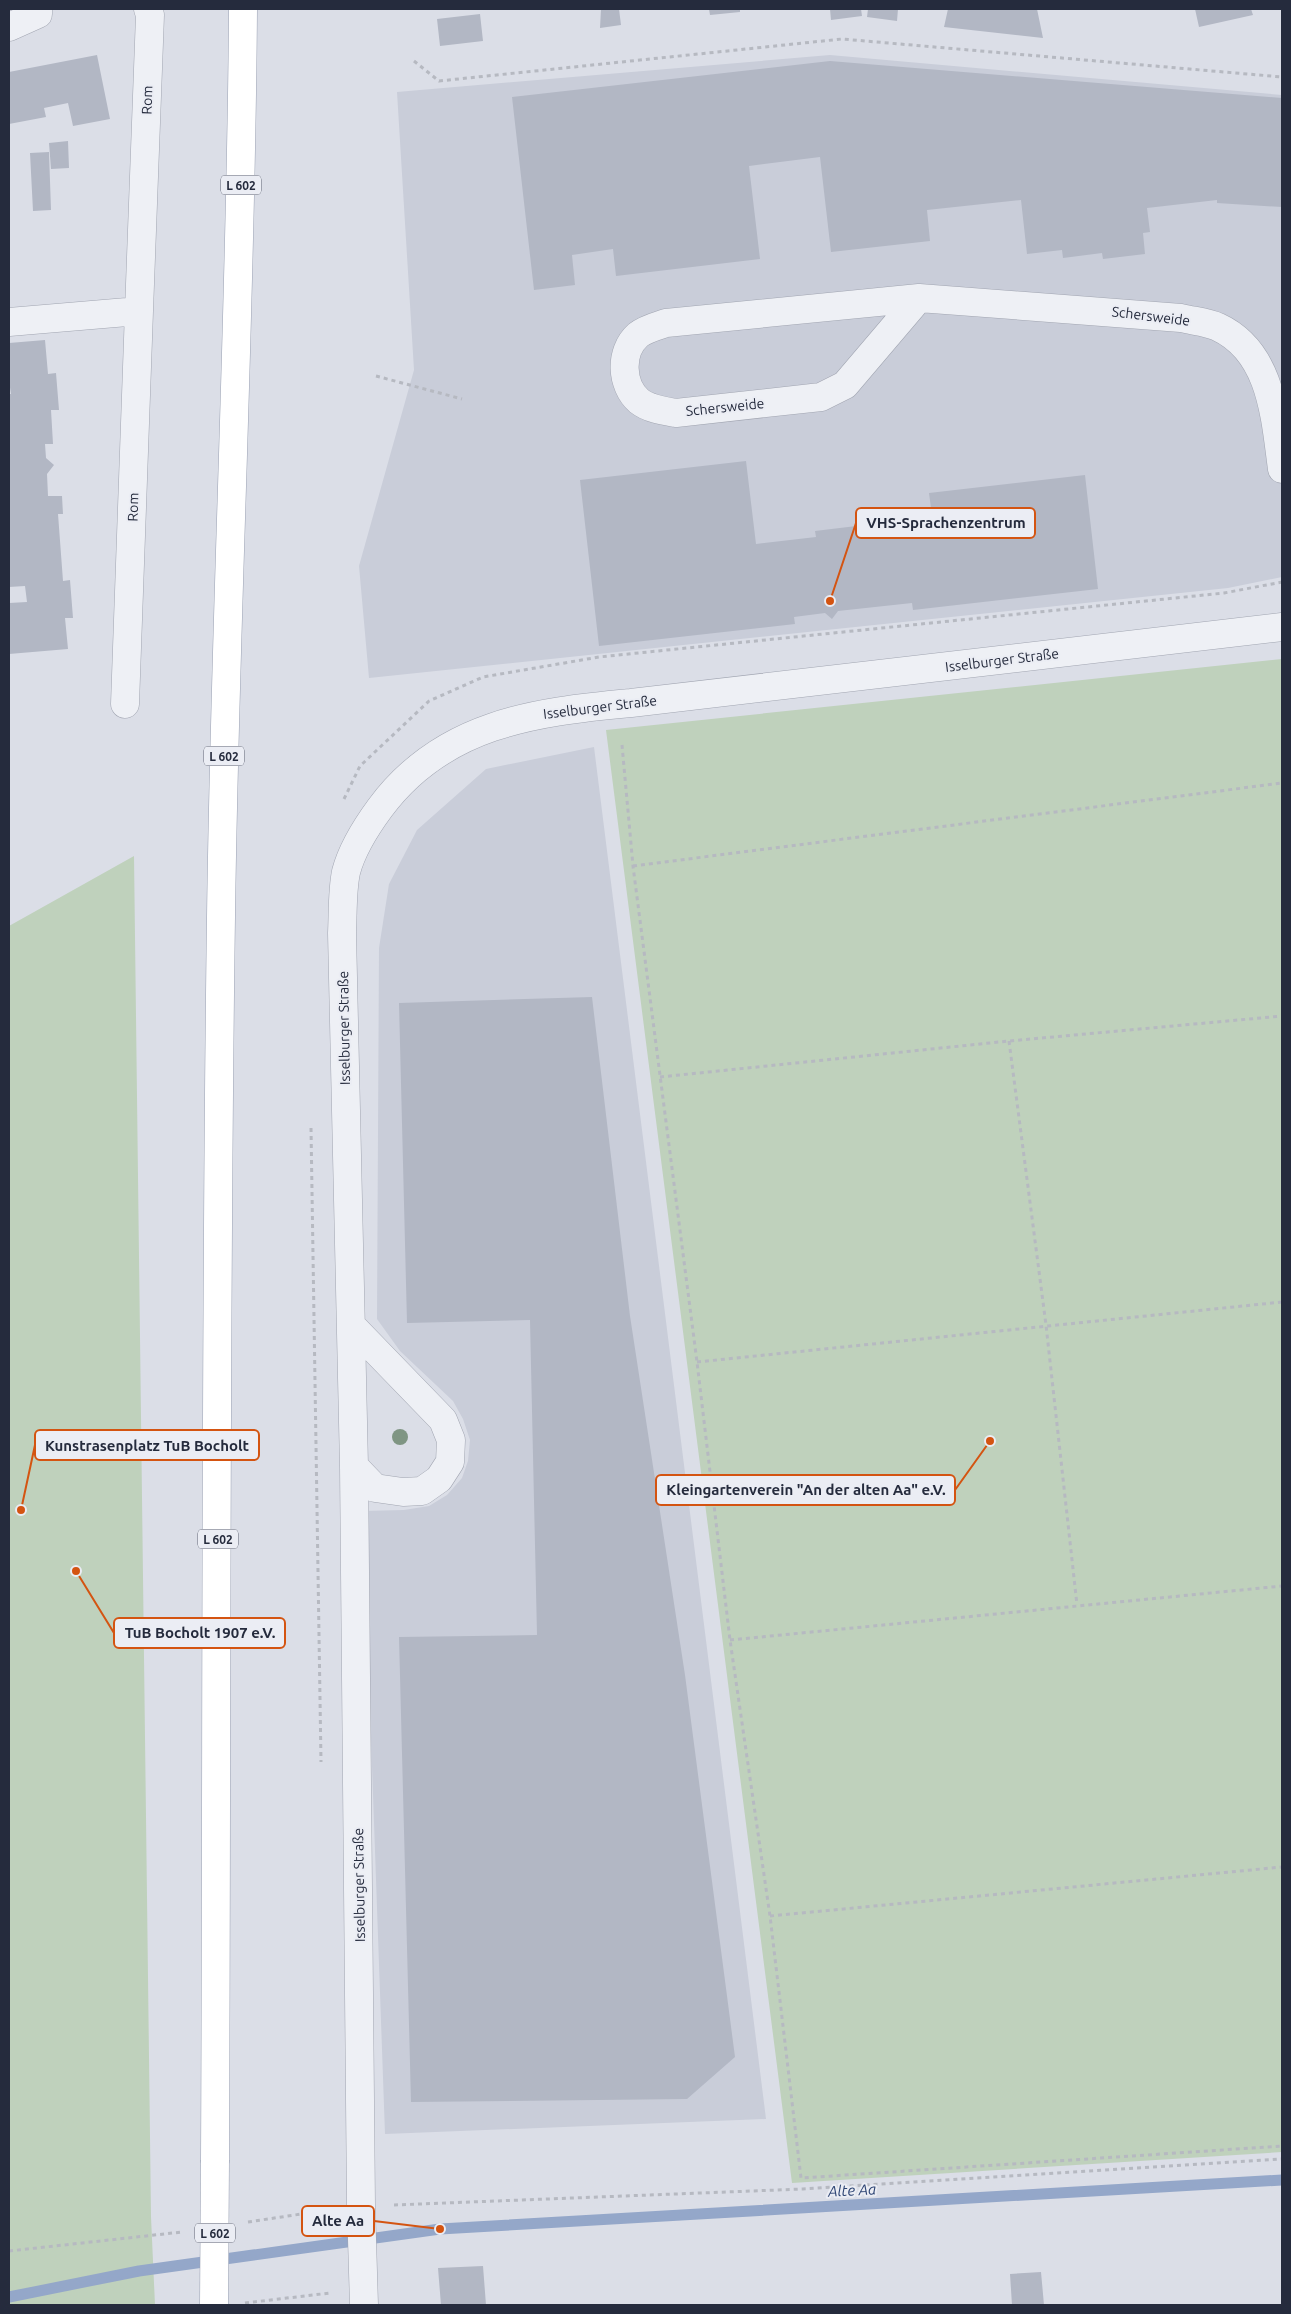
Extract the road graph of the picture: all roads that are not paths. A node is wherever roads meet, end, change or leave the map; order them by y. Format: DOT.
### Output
graph roads {
  1 [pos="38,9"];
  2 [pos="148,9"];
  3 [pos="243,9"];
  4 [pos="9,27"];
  5 [pos="920,298"];
  6 [pos="139,311"];
  7 [pos="9,322"];
  8 [pos="1282,469"];
  9 [pos="1282,627"];
  10 [pos="125,704"];
  11 [pos="350,1325"];
  12 [pos="354,1466"];
  13 [pos="364,2301"];
  14 [pos="214,2305"];
  1 -- 4 [label="street"];
  2 -- 6 [label="street, Rom"];
  3 -- 14 [label="main road, L 602, bridge"];
  5 -- 5 [label="street, Schersweide"];
  5 -- 8 [label="street, Schersweide"];
  6 -- 7 [label="street"];
  6 -- 10 [label="street, Rom"];
  9 -- 11 [label="street, Isselburger Straße"];
  11 -- 12 [label="street, Isselburger Straße"];
  11 -- 12 [label="street"];
  12 -- 13 [label="street, Isselburger Straße"];
}
